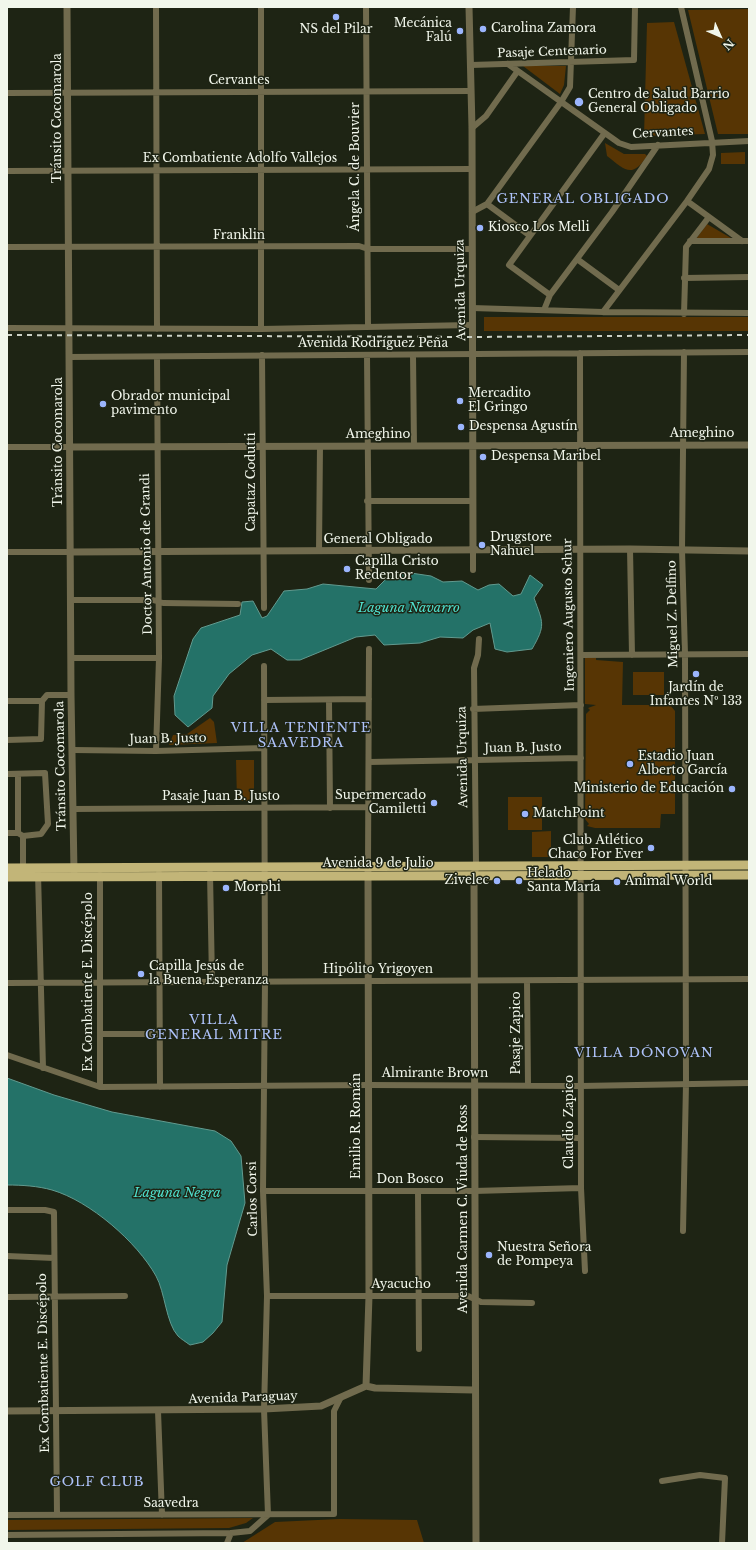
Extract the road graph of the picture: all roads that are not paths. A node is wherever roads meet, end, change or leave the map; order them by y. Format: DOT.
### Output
graph roads {
  1 [pos="67,7"];
  2 [pos="156,7"];
  3 [pos="261,7"];
  4 [pos="366,7"];
  5 [pos="573,7"];
  6 [pos="635,7"];
  7 [pos="681,7"];
  8 [pos="471,8"];
  9 [pos="572,62"];
  10 [pos="471,64"];
  11 [pos="508,64"];
  12 [pos="517,72"];
  13 [pos="367,91"];
  14 [pos="471,91"];
  15 [pos="157,92"];
  16 [pos="261,92"];
  17 [pos="7,93"];
  18 [pos="69,93"];
  19 [pos="561,102"];
  20 [pos="472,128"];
  21 [pos="604,134"];
  22 [pos="712,141"];
  23 [pos="749,141"];
  24 [pos="658,145"];
  25 [pos="472,169"];
  26 [pos="157,170"];
  27 [pos="367,170"];
  28 [pos="7,171"];
  29 [pos="69,171"];
  30 [pos="261,171"];
  31 [pos="687,201"];
  32 [pos="486,204"];
  33 [pos="472,212"];
  34 [pos="708,217"];
  35 [pos="529,235"];
  36 [pos="690,241"];
  37 [pos="742,241"];
  38 [pos="749,241"];
  39 [pos="7,247"];
  40 [pos="156,247"];
  41 [pos="261,247"];
  42 [pos="69,248"];
  43 [pos="368,249"];
  44 [pos="471,249"];
  45 [pos="577,260"];
  46 [pos="749,277"];
  47 [pos="684,278"];
  48 [pos="619,290"];
  49 [pos="550,295"];
  50 [pos="472,308"];
  51 [pos="544,310"];
  52 [pos="603,312"];
  53 [pos="749,313"];
  54 [pos="684,314"];
  55 [pos="472,325"];
  56 [pos="368,326"];
  57 [pos="7,328"];
  58 [pos="69,329"];
  59 [pos="157,329"];
  60 [pos="261,329"];
  61 [pos="684,352"];
  62 [pos="749,352"];
  63 [pos="580,353"];
  64 [pos="413,354"];
  65 [pos="262,355"];
  66 [pos="367,355"];
  67 [pos="472,355"];
  68 [pos="69,357"];
  69 [pos="157,357"];
  70 [pos="472,445"];
  71 [pos="684,445"];
  72 [pos="749,445"];
  73 [pos="320,446"];
  74 [pos="367,446"];
  75 [pos="414,446"];
  76 [pos="580,446"];
  77 [pos="7,447"];
  78 [pos="157,447"];
  79 [pos="263,447"];
  80 [pos="70,448"];
  81 [pos="473,501"];
  82 [pos="367,502"];
  83 [pos="630,549"];
  84 [pos="319,550"];
  85 [pos="682,550"];
  86 [pos="473,551"];
  87 [pos="579,551"];
  88 [pos="749,551"];
  89 [pos="7,552"];
  90 [pos="70,552"];
  91 [pos="157,552"];
  92 [pos="263,552"];
  93 [pos="368,552"];
  94 [pos="473,570"];
  95 [pos="369,580"];
  96 [pos="72,600"];
  97 [pos="158,602"];
  98 [pos="238,604"];
  99 [pos="264,608"];
  100 [pos="479,638"];
  101 [pos="369,649"];
  102 [pos="685,654"];
  103 [pos="749,654"];
  104 [pos="581,655"];
  105 [pos="632,655"];
  106 [pos="72,658"];
  107 [pos="159,658"];
  108 [pos="264,666"];
  109 [pos="71,695"];
  110 [pos="369,699"];
  111 [pos="264,700"];
  112 [pos="329,700"];
  113 [pos="7,701"];
  114 [pos="42,701"];
  115 [pos="581,705"];
  116 [pos="473,709"];
  117 [pos="7,740"];
  118 [pos="264,748"];
  119 [pos="73,750"];
  120 [pos="156,751"];
  121 [pos="581,758"];
  122 [pos="474,760"];
  123 [pos="369,762"];
  124 [pos="7,774"];
  125 [pos="18,774"];
  126 [pos="369,807"];
  127 [pos="264,808"];
  128 [pos="330,808"];
  129 [pos="73,809"];
  130 [pos="7,833"];
  131 [pos="20,834"];
  132 [pos="580,865"];
  133 [pos="685,865"];
  134 [pos="749,865"];
  135 [pos="476,866"];
  136 [pos="264,867"];
  137 [pos="7,868"];
  138 [pos="74,871"];
  139 [pos="99,871"];
  140 [pos="368,871"];
  141 [pos="23,872"];
  142 [pos="38,872"];
  143 [pos="159,872"];
  144 [pos="210,872"];
  145 [pos="474,875"];
  146 [pos="685,875"];
  147 [pos="749,875"];
  148 [pos="7,877"];
  149 [pos="264,877"];
  150 [pos="580,877"];
  151 [pos="685,979"];
  152 [pos="749,979"];
  153 [pos="475,980"];
  154 [pos="580,980"];
  155 [pos="212,981"];
  156 [pos="265,981"];
  157 [pos="368,981"];
  158 [pos="527,981"];
  159 [pos="41,982"];
  160 [pos="100,982"];
  161 [pos="159,982"];
  162 [pos="7,983"];
  163 [pos="101,1034"];
  164 [pos="160,1034"];
  165 [pos="7,1055"];
  166 [pos="43,1068"];
  167 [pos="749,1083"];
  168 [pos="686,1084"];
  169 [pos="369,1085"];
  170 [pos="528,1085"];
  171 [pos="475,1086"];
  172 [pos="582,1086"];
  173 [pos="100,1087"];
  174 [pos="160,1087"];
  175 [pos="264,1087"];
  176 [pos="474,1137"];
  177 [pos="581,1138"];
  178 [pos="581,1188"];
  179 [pos="418,1190"];
  180 [pos="263,1191"];
  181 [pos="368,1191"];
  182 [pos="474,1191"];
  183 [pos="7,1210"];
  184 [pos="683,1231"];
  185 [pos="7,1256"];
  186 [pos="54,1258"];
  187 [pos="585,1271"];
  188 [pos="55,1296"];
  189 [pos="124,1296"];
  190 [pos="267,1296"];
  191 [pos="369,1296"];
  192 [pos="418,1296"];
  193 [pos="7,1297"];
  194 [pos="475,1300"];
  195 [pos="532,1303"];
  196 [pos="419,1350"];
  197 [pos="366,1386"];
  198 [pos="474,1390"];
  199 [pos="340,1399"];
  200 [pos="264,1409"];
  201 [pos="7,1411"];
  202 [pos="56,1411"];
  203 [pos="158,1411"];
  204 [pos="662,1481"];
  205 [pos="57,1514"];
  206 [pos="7,1515"];
  207 [pos="162,1515"];
  208 [pos="268,1515"];
  209 [pos="231,1533"];
  210 [pos="7,1535"];
  211 [pos="38,1535"];
  212 [pos="38,1543"];
  213 [pos="228,1543"];
  214 [pos="476,1543"];
  215 [pos="722,1543"];
  1 -- 18 [label="street, Tránsito Cocomarola"];
  2 -- 15 [label="street"];
  3 -- 16 [label="street"];
  4 -- 13 [label="street, Ángela C. de Bouvier"];
  5 -- 9 [label="street"];
  6 -- 9 [label="street, Pasaje Centenario"];
  7 -- 22 [label="street"];
  8 -- 10 [label="street, Avenida Urquiza"];
  9 -- 11 [label="street, Pasaje Centenario"];
  9 -- 19 [label="street"];
  10 -- 11 [label="street, Pasaje Centenario"];
  10 -- 14 [label="street, Avenida Urquiza"];
  11 -- 12 [label="street, Cervantes"];
  12 -- 19 [label="street, Cervantes"];
  12 -- 20 [label="street"];
  13 -- 14 [label="street, Cervantes"];
  13 -- 16 [label="street, Cervantes"];
  13 -- 27 [label="street, Ángela C. de Bouvier"];
  14 -- 20 [label="street, Avenida Urquiza"];
  15 -- 16 [label="street, Cervantes"];
  15 -- 18 [label="street, Cervantes"];
  15 -- 26 [label="street"];
  16 -- 30 [label="street"];
  17 -- 18 [label="street, Cervantes"];
  18 -- 29 [label="street, Tránsito Cocomarola"];
  19 -- 21 [label="street, Cervantes"];
  19 -- 32 [label="street"];
  20 -- 25 [label="street, Avenida Urquiza"];
  21 -- 24 [label="street, Cervantes"];
  21 -- 35 [label="street"];
  22 -- 23 [label="street, Cervantes"];
  22 -- 24 [label="street, Cervantes"];
  22 -- 31 [label="street"];
  24 -- 45 [label="street"];
  25 -- 27 [label="street, Ex Combatiente Adolfo Vallejos"];
  25 -- 33 [label="street, Avenida Urquiza"];
  26 -- 29 [label="street, Ex Combatiente Adolfo Vallejos"];
  26 -- 30 [label="street, Ex Combatiente Adolfo Vallejos"];
  26 -- 40 [label="street"];
  27 -- 30 [label="street, Ex Combatiente Adolfo Vallejos"];
  27 -- 43 [label="street, Ángela C. de Bouvier"];
  28 -- 29 [label="street, Ex Combatiente Adolfo Vallejos"];
  29 -- 42 [label="street, Tránsito Cocomarola"];
  30 -- 41 [label="street"];
  31 -- 34 [label="street"];
  31 -- 48 [label="street"];
  32 -- 33 [label="street"];
  32 -- 35 [label="street"];
  33 -- 44 [label="street, Avenida Urquiza"];
  34 -- 36 [label="street"];
  34 -- 37 [label="street"];
  35 -- 49 [label="street"];
  36 -- 37 [label="street"];
  36 -- 47 [label="street"];
  37 -- 38 [label="street"];
  39 -- 42 [label="street, Franklin"];
  40 -- 41 [label="street, Franklin"];
  40 -- 42 [label="street, Franklin"];
  40 -- 59 [label="street"];
  41 -- 43 [label="street, Franklin"];
  41 -- 60 [label="street"];
  42 -- 58 [label="street, Tránsito Cocomarola"];
  43 -- 44 [label="street, Franklin"];
  43 -- 56 [label="street, Ángela C. de Bouvier"];
  44 -- 50 [label="street, Avenida Urquiza"];
  45 -- 48 [label="street"];
  45 -- 49 [label="street"];
  46 -- 47 [label="street"];
  47 -- 54 [label="street"];
  48 -- 52 [label="street"];
  49 -- 51 [label="street"];
  50 -- 51 [label="street"];
  50 -- 55 [label="street, Avenida Urquiza"];
  51 -- 52 [label="street"];
  52 -- 54 [label="street"];
  53 -- 54 [label="street"];
  55 -- 56 [label="street, Avenida Rodríguez Peña"];
  55 -- 67 [label="street, Avenida Urquiza"];
  56 -- 60 [label="street, Avenida Rodríguez Peña"];
  57 -- 58 [label="street, Avenida Rodríguez Peña"];
  58 -- 59 [label="street, Avenida Rodríguez Peña"];
  58 -- 68 [label="street, Tránsito Cocomarola"];
  59 -- 60 [label="street, Avenida Rodríguez Peña"];
  61 -- 62 [label="street, Avenida Rodríguez Peña"];
  61 -- 63 [label="street, Avenida Rodríguez Peña"];
  61 -- 71 [label="street, Miguel Z. Delfino"];
  63 -- 67 [label="street, Avenida Rodríguez Peña"];
  63 -- 76 [label="street, Ingeniero Augusto Schur"];
  64 -- 66 [label="street, Avenida Rodríguez Peña"];
  64 -- 67 [label="street, Avenida Rodríguez Peña"];
  64 -- 75 [label="street"];
  65 -- 66 [label="street, Avenida Rodríguez Peña"];
  65 -- 69 [label="street, Avenida Rodríguez Peña"];
  65 -- 79 [label="street, Capataz Codutti"];
  66 -- 74 [label="street"];
  67 -- 70 [label="street, Avenida Urquiza"];
  68 -- 69 [label="street, Avenida Rodríguez Peña"];
  68 -- 80 [label="street, Tránsito Cocomarola"];
  69 -- 78 [label="street, Doctor Antonio de Grandi"];
  70 -- 75 [label="street, Ameghino"];
  70 -- 76 [label="street, Ameghino"];
  70 -- 81 [label="street, Avenida Urquiza"];
  71 -- 72 [label="street, Ameghino"];
  71 -- 76 [label="street, Ameghino"];
  71 -- 85 [label="street, Miguel Z. Delfino"];
  73 -- 74 [label="street, Ameghino"];
  73 -- 79 [label="street, Ameghino"];
  73 -- 84 [label="street"];
  74 -- 75 [label="street, Ameghino"];
  74 -- 82 [label="street"];
  76 -- 87 [label="street, Ingeniero Augusto Schur"];
  77 -- 80 [label="street, Ameghino"];
  78 -- 79 [label="street, Ameghino"];
  78 -- 80 [label="street, Ameghino"];
  78 -- 91 [label="street, Doctor Antonio de Grandi"];
  79 -- 92 [label="street, Capataz Codutti"];
  80 -- 90 [label="street, Tránsito Cocomarola"];
  81 -- 82 [label="street"];
  81 -- 86 [label="street, Avenida Urquiza"];
  82 -- 93 [label="street"];
  83 -- 85 [label="street, General Obligado"];
  83 -- 87 [label="street, General Obligado"];
  83 -- 105 [label="street"];
  84 -- 92 [label="street, General Obligado"];
  84 -- 93 [label="street, General Obligado"];
  85 -- 88 [label="street, General Obligado"];
  85 -- 102 [label="street, Miguel Z. Delfino"];
  86 -- 87 [label="street, General Obligado"];
  86 -- 93 [label="street, General Obligado"];
  86 -- 94 [label="street, Avenida Urquiza"];
  87 -- 104 [label="street, Ingeniero Augusto Schur"];
  89 -- 90 [label="street, General Obligado"];
  90 -- 91 [label="street, General Obligado"];
  90 -- 96 [label="street, Tránsito Cocomarola"];
  91 -- 92 [label="street, General Obligado"];
  91 -- 97 [label="street, Doctor Antonio de Grandi"];
  92 -- 99 [label="street, Capataz Codutti"];
  93 -- 95 [label="street"];
  96 -- 97 [label="street"];
  96 -- 106 [label="street, Tránsito Cocomarola"];
  97 -- 98 [label="street"];
  97 -- 107 [label="street, Doctor Antonio de Grandi"];
  100 -- 116 [label="street, Avenida Urquiza"];
  101 -- 110 [label="street"];
  102 -- 103 [label="street"];
  102 -- 105 [label="street"];
  102 -- 133 [label="street, Miguel Z. Delfino"];
  104 -- 105 [label="street"];
  104 -- 115 [label="street, Ingeniero Augusto Schur"];
  106 -- 107 [label="street"];
  106 -- 109 [label="street, Tránsito Cocomarola"];
  107 -- 120 [label="street, Doctor Antonio de Grandi"];
  108 -- 111 [label="street"];
  109 -- 114 [label="street"];
  109 -- 119 [label="street, Tránsito Cocomarola"];
  110 -- 112 [label="street"];
  110 -- 123 [label="street"];
  111 -- 112 [label="street"];
  111 -- 118 [label="street"];
  112 -- 128 [label="street"];
  113 -- 114 [label="street"];
  114 -- 117 [label="street"];
  115 -- 116 [label="street"];
  115 -- 121 [label="street, Ingeniero Augusto Schur"];
  116 -- 122 [label="street, Avenida Urquiza"];
  118 -- 120 [label="street, Juan B. Justo"];
  118 -- 127 [label="street"];
  119 -- 120 [label="street, Juan B. Justo"];
  119 -- 129 [label="street, Tránsito Cocomarola"];
  121 -- 122 [label="street, Juan B. Justo"];
  121 -- 132 [label="street, Ingeniero Augusto Schur"];
  122 -- 123 [label="street, Juan B. Justo"];
  122 -- 135 [label="street, Avenida Urquiza"];
  123 -- 126 [label="street"];
  124 -- 125 [label="street"];
  125 -- 131 [label="street"];
  125 -- 131 [label="street"];
  126 -- 128 [label="street, Pasaje Juan B. Justo"];
  126 -- 140 [label="street"];
  127 -- 128 [label="street, Pasaje Juan B. Justo"];
  127 -- 129 [label="street, Pasaje Juan B. Justo"];
  127 -- 136 [label="street"];
  129 -- 138 [label="street, Tránsito Cocomarola"];
  130 -- 131 [label="street"];
  131 -- 141 [label="street"];
  132 -- 133 [label="main road, Avenida 9 de Julio"];
  132 -- 135 [label="main road, Avenida 9 de Julio"];
  132 -- 150 [label="street, Ingeniero Augusto Schur"];
  133 -- 134 [label="main road, Avenida 9 de Julio"];
  133 -- 146 [label="street, Miguel Z. Delfino"];
  135 -- 140 [label="main road, Avenida 9 de Julio"];
  135 -- 145 [label="street, Avenida Urquiza"];
  136 -- 140 [label="main road, Avenida 9 de Julio"];
  136 -- 144 [label="main road, Avenida 9 de Julio"];
  136 -- 149 [label="street, Carlos Corsi"];
  137 -- 141 [label="main road, Avenida 9 de Julio"];
  138 -- 139 [label="main road, Avenida 9 de Julio"];
  138 -- 142 [label="main road, Avenida 9 de Julio"];
  139 -- 143 [label="main road, Avenida 9 de Julio"];
  139 -- 160 [label="street, Ex Combatiente E. Discépolo"];
  140 -- 145 [label="main road, Avenida 9 de Julio"];
  140 -- 149 [label="main road, Avenida 9 de Julio"];
  140 -- 157 [label="street, Emilio R. Román"];
  141 -- 142 [label="main road, Avenida 9 de Julio"];
  141 -- 148 [label="main road, Avenida 9 de Julio"];
  142 -- 159 [label="street"];
  143 -- 144 [label="main road, Avenida 9 de Julio"];
  143 -- 161 [label="street"];
  144 -- 149 [label="main road, Avenida 9 de Julio"];
  144 -- 155 [label="street"];
  145 -- 150 [label="main road, Avenida 9 de Julio"];
  145 -- 153 [label="street, Avenida Carmen C. Viuda de Ross"];
  146 -- 147 [label="main road, Avenida 9 de Julio"];
  146 -- 150 [label="main road, Avenida 9 de Julio"];
  146 -- 151 [label="street, Miguel Z. Delfino"];
  149 -- 156 [label="street, Carlos Corsi"];
  150 -- 154 [label="street, Claudio Zapico"];
  151 -- 152 [label="street, Hipólito Yrigoyen"];
  151 -- 154 [label="street, Hipólito Yrigoyen"];
  151 -- 168 [label="street, Miguel Z. Delfino"];
  153 -- 157 [label="street, Hipólito Yrigoyen"];
  153 -- 158 [label="street, Hipólito Yrigoyen"];
  153 -- 171 [label="street, Avenida Carmen C. Viuda de Ross"];
  154 -- 158 [label="street, Hipólito Yrigoyen"];
  154 -- 172 [label="street, Claudio Zapico"];
  155 -- 156 [label="street, Hipólito Yrigoyen"];
  155 -- 161 [label="street, Hipólito Yrigoyen"];
  156 -- 157 [label="street, Hipólito Yrigoyen"];
  156 -- 175 [label="street, Carlos Corsi"];
  157 -- 169 [label="street, Emilio R. Román"];
  158 -- 170 [label="street, Pasaje Zapico"];
  159 -- 160 [label="street, Hipólito Yrigoyen"];
  159 -- 162 [label="street, Hipólito Yrigoyen"];
  159 -- 166 [label="street"];
  160 -- 161 [label="street, Hipólito Yrigoyen"];
  160 -- 163 [label="street, Ex Combatiente E. Discépolo"];
  161 -- 164 [label="street"];
  163 -- 164 [label="street"];
  163 -- 173 [label="street, Ex Combatiente E. Discépolo"];
  164 -- 174 [label="street"];
  165 -- 166 [label="street, Almirante Brown"];
  166 -- 173 [label="street, Almirante Brown"];
  167 -- 168 [label="street, Almirante Brown"];
  168 -- 172 [label="street, Almirante Brown"];
  168 -- 184 [label="street, Miguel Z. Delfino"];
  169 -- 171 [label="street, Almirante Brown"];
  169 -- 175 [label="street, Almirante Brown"];
  169 -- 181 [label="street, Emilio R. Román"];
  170 -- 171 [label="street, Almirante Brown"];
  170 -- 172 [label="street, Almirante Brown"];
  171 -- 176 [label="street, Avenida Carmen C. Viuda de Ross"];
  172 -- 177 [label="street, Claudio Zapico"];
  173 -- 174 [label="street, Almirante Brown"];
  174 -- 175 [label="street, Almirante Brown"];
  175 -- 180 [label="street, Carlos Corsi"];
  176 -- 177 [label="street"];
  176 -- 182 [label="street, Avenida Carmen C. Viuda de Ross"];
  177 -- 178 [label="street, Claudio Zapico"];
  178 -- 182 [label="street, Don Bosco"];
  178 -- 187 [label="street, Claudio Zapico"];
  179 -- 181 [label="street, Don Bosco"];
  179 -- 182 [label="street, Don Bosco"];
  179 -- 192 [label="street"];
  180 -- 181 [label="street, Don Bosco"];
  180 -- 190 [label="street, Carlos Corsi"];
  181 -- 191 [label="street, Emilio R. Román"];
  182 -- 194 [label="street, Avenida Carmen C. Viuda de Ross"];
  183 -- 186 [label="street, Ex Combatiente E. Discépolo"];
  185 -- 186 [label="street"];
  186 -- 188 [label="street, Ex Combatiente E. Discépolo"];
  188 -- 189 [label="street"];
  188 -- 193 [label="street"];
  188 -- 202 [label="street, Ex Combatiente E. Discépolo"];
  190 -- 191 [label="street, Ayacucho"];
  190 -- 200 [label="street, Carlos Corsi"];
  191 -- 192 [label="street, Ayacucho"];
  191 -- 197 [label="street, Emilio R. Román"];
  192 -- 194 [label="street, Ayacucho"];
  192 -- 196 [label="street"];
  194 -- 195 [label="street, Ayacucho"];
  194 -- 198 [label="street, Avenida Carmen C. Viuda de Ross"];
  197 -- 198 [label="street"];
  197 -- 199 [label="street, Avenida Paraguay"];
  198 -- 214 [label="street, Avenida Carmen C. Viuda de Ross"];
  199 -- 200 [label="street, Avenida Paraguay"];
  199 -- 208 [label="street, Saavedra"];
  200 -- 203 [label="street, Avenida Paraguay"];
  200 -- 208 [label="street, Carlos Corsi"];
  201 -- 202 [label="street, Avenida Paraguay"];
  202 -- 203 [label="street, Avenida Paraguay"];
  202 -- 205 [label="street, Ex Combatiente E. Discépolo"];
  203 -- 207 [label="street"];
  204 -- 215 [label="street"];
  205 -- 206 [label="street, Saavedra"];
  205 -- 207 [label="street, Saavedra"];
  207 -- 208 [label="street, Saavedra"];
  208 -- 209 [label="street"];
  209 -- 211 [label="street"];
  209 -- 213 [label="street"];
  210 -- 211 [label="street"];
  211 -- 212 [label="street"];
}
